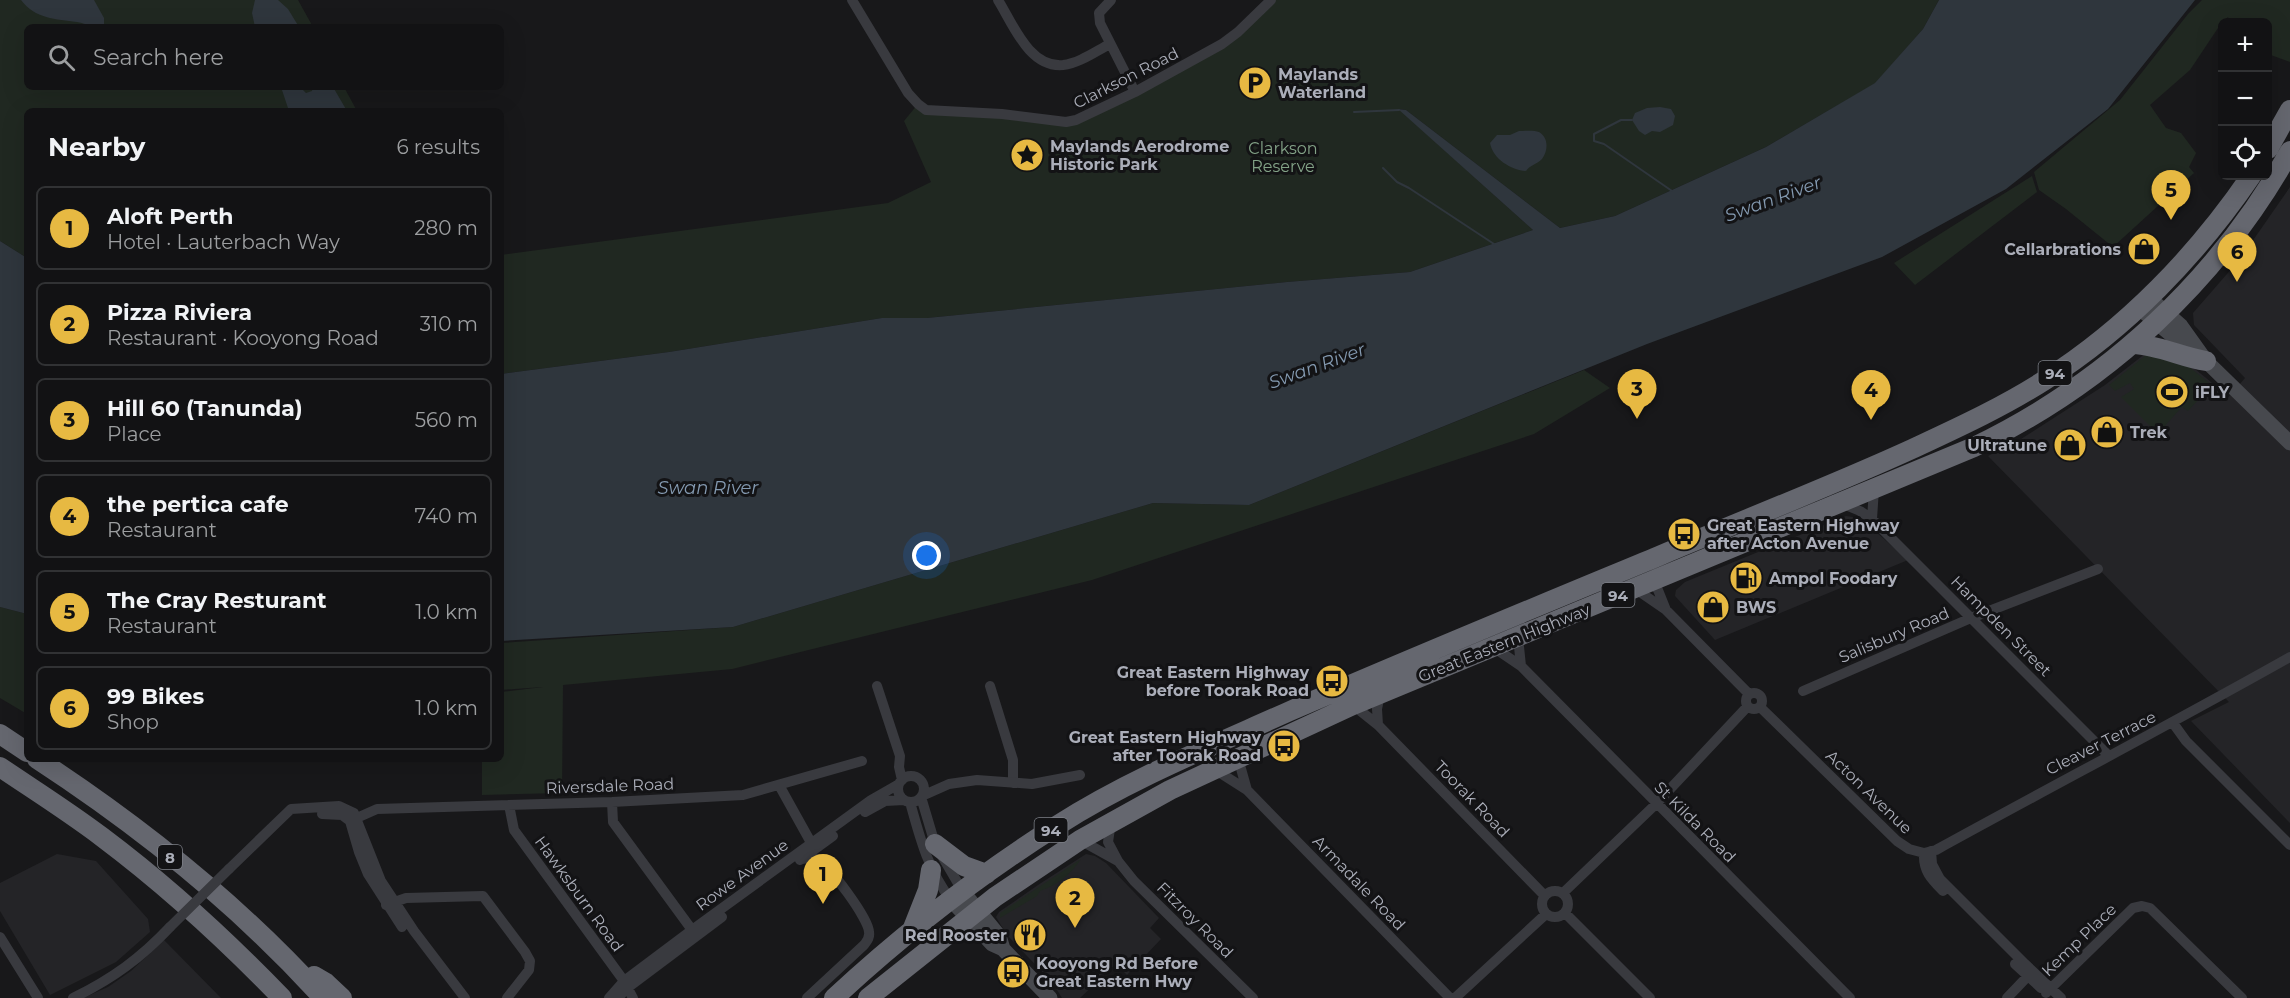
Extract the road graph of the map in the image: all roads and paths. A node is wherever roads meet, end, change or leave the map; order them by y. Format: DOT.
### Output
graph roads {
  1 [pos="852,0"];
  2 [pos="998,0"];
  3 [pos="1111,0"];
  4 [pos="1271,0"];
  5 [pos="1110,44"];
  6 [pos="1136,92"];
  7 [pos="2290,110"];
  8 [pos="2272,142"];
  9 [pos="2290,151"];
  10 [pos="2247,180"];
  11 [pos="2143,302"];
  12 [pos="2161,317"];
  13 [pos="2133,344"];
  14 [pos="2206,361"];
  15 [pos="2290,443"];
  16 [pos="1874,489"];
  17 [pos="1841,503"];
  18 [pos="1872,519"];
  19 [pos="2098,569"];
  20 [pos="1595,583"];
  21 [pos="1643,585"];
  22 [pos="1666,610"];
  23 [pos="1971,618"];
  24 [pos="1518,637"];
  25 [pos="1493,647"];
  26 [pos="2290,657"];
  27 [pos="1521,666"];
  28 [pos="877,686"];
  29 [pos="990,686"];
  30 [pos="1803,691"];
  31 [pos="1380,694"];
  32 [pos="1749,694"];
  33 [pos="1353,705"];
  34 [pos="1747,707"];
  35 [pos="1760,707"];
  36 [pos="2174,723"];
  37 [pos="1378,725"];
  38 [pos="0,734"];
  39 [pos="24,750"];
  40 [pos="2108,755"];
  41 [pos="900,756"];
  42 [pos="1238,758"];
  43 [pos="861,761"];
  44 [pos="41,762"];
  45 [pos="0,767"];
  46 [pos="1214,769"];
  47 [pos="1080,775"];
  48 [pos="918,779"];
  49 [pos="901,782"];
  50 [pos="1012,783"];
  51 [pos="949,784"];
  52 [pos="779,785"];
  53 [pos="1247,790"];
  54 [pos="921,796"];
  55 [pos="907,801"];
  56 [pos="612,802"];
  57 [pos="509,804"];
  58 [pos="1656,804"];
  59 [pos="353,819"];
  60 [pos="1111,822"];
  61 [pos="1080,840"];
  62 [pos="934,844"];
  63 [pos="2290,845"];
  64 [pos="813,846"];
  65 [pos="1928,852"];
  66 [pos="802,859"];
  67 [pos="1118,861"];
  68 [pos="931,870"];
  69 [pos="986,874"];
  70 [pos="1563,893"];
  71 [pos="1544,895"];
  72 [pos="957,896"];
  73 [pos="390,904"];
  74 [pos="1565,913"];
  75 [pos="972,914"];
  76 [pos="1546,914"];
  77 [pos="912,931"];
  78 [pos="694,933"];
  79 [pos="0,937"];
  80 [pos="293,965"];
  81 [pos="2027,977"];
  82 [pos="628,989"];
  83 [pos="2050,993"];
  84 [pos="38,998"];
  85 [pos="73,998"];
  86 [pos="282,998"];
  87 [pos="323,998"];
  88 [pos="342,998"];
  89 [pos="455,998"];
  90 [pos="465,998"];
  91 [pos="507,998"];
  92 [pos="609,998"];
  93 [pos="618,998"];
  94 [pos="807,998"];
  95 [pos="834,998"];
  96 [pos="868,998"];
  97 [pos="1050,998"];
  98 [pos="1253,998"];
  99 [pos="1450,998"];
  100 [pos="1455,998"];
  101 [pos="1650,998"];
  102 [pos="1850,998"];
  103 [pos="2007,998"];
  104 [pos="2061,998"];
  105 [pos="2242,998"];
  1 -- 6 [label="street, Clarkson Road"];
  2 -- 5 [label="street"];
  3 -- 5 [label="street"];
  4 -- 6 [label="street, Clarkson Road"];
  5 -- 6 [label="street"];
  7 -- 8 [label="highway"];
  9 -- 12 [label="highway, Great Eastern Highway / 94"];
  10 -- 11 [label="highway, Great Eastern Highway / 94"];
  11 -- 12 [label="main road"];
  11 -- 20 [label="highway, Great Eastern Highway / 94"];
  12 -- 13 [label="highway, Great Eastern Highway / 94"];
  12 -- 14 [label="main road"];
  13 -- 14 [label="highway"];
  13 -- 16 [label="highway, Great Eastern Highway / 94"];
  14 -- 15 [label="main road"];
  16 -- 17 [label="highway, Great Eastern Highway / 94"];
  16 -- 18 [label="street"];
  17 -- 18 [label="street, Hampden Street"];
  17 -- 21 [label="highway, Great Eastern Highway / 94"];
  18 -- 23 [label="street, Hampden Street"];
  19 -- 23 [label="street, Salisbury Road"];
  20 -- 21 [label="street"];
  20 -- 69 [label="highway, Great Eastern Highway / 94"];
  21 -- 22 [label="street"];
  21 -- 22 [label="street"];
  21 -- 24 [label="highway, Great Eastern Highway / 94"];
  22 -- 32 [label="street"];
  23 -- 30 [label="street, Salisbury Road"];
  23 -- 40 [label="street, Hampden Street"];
  24 -- 25 [label="highway, Great Eastern Highway / 94"];
  24 -- 27 [label="street"];
  25 -- 27 [label="street, St Kilda Road"];
  25 -- 31 [label="highway, Great Eastern Highway / 94"];
  26 -- 36 [label="street, Cleaver Terrace"];
  27 -- 58 [label="street, St Kilda Road"];
  28 -- 41 [label="street"];
  29 -- 50 [label="street"];
  31 -- 33 [label="highway, Great Eastern Highway / 94"];
  31 -- 37 [label="street"];
  32 -- 34 [label="street"];
  32 -- 35 [label="street"];
  33 -- 37 [label="street, Toorak Road"];
  33 -- 42 [label="highway, Great Eastern Highway / 94"];
  34 -- 35 [label="street"];
  34 -- 58 [label="street"];
  35 -- 65 [label="street, Acton Avenue"];
  36 -- 40 [label="street, Cleaver Terrace"];
  36 -- 63 [label="street"];
  37 -- 71 [label="street, Toorak Road"];
  38 -- 39 [label="highway"];
  40 -- 65 [label="street, Cleaver Terrace"];
  41 -- 48 [label="street"];
  41 -- 49 [label="street"];
  42 -- 46 [label="highway, Great Eastern Highway / 94"];
  42 -- 53 [label="street, Armadale Road"];
  43 -- 52 [label="street, Riversdale Road"];
  44 -- 80 [label="highway, 8"];
  45 -- 86 [label="highway, 8"];
  46 -- 53 [label="street, Armadale Road"];
  46 -- 60 [label="highway, Great Eastern Highway / 94"];
  47 -- 50 [label="street"];
  48 -- 49 [label="street"];
  48 -- 51 [label="street"];
  48 -- 54 [label="street"];
  49 -- 55 [label="street"];
  49 -- 64 [label="street, Rowe Avenue"];
  50 -- 51 [label="street"];
  51 -- 54 [label="street"];
  52 -- 56 [label="street, Riversdale Road"];
  52 -- 64 [label="street"];
  53 -- 99 [label="street, Armadale Road"];
  54 -- 55 [label="street"];
  54 -- 62 [label="street"];
  55 -- 64 [label="street, Rowe Avenue"];
  55 -- 68 [label="street"];
  56 -- 57 [label="street, Riversdale Road"];
  56 -- 78 [label="street"];
  57 -- 59 [label="street, Riversdale Road"];
  57 -- 82 [label="street, Hawksburn Road"];
  58 -- 70 [label="street"];
  58 -- 102 [label="street, St Kilda Road"];
  59 -- 73 [label="street"];
  59 -- 85 [label="street, bridge"];
  60 -- 61 [label="highway, Great Eastern Highway / 94"];
  60 -- 67 [label="street, Fitzroy Road"];
  61 -- 67 [label="street, Fitzroy Road"];
  61 -- 75 [label="highway, Great Eastern Highway / 94"];
  62 -- 69 [label="highway"];
  62 -- 72 [label="street"];
  64 -- 66 [label="street, Rowe Avenue"];
  64 -- 78 [label="street, Rowe Avenue"];
  65 -- 81 [label="street"];
  65 -- 83 [label="street"];
  66 -- 78 [label="street, Rowe Avenue"];
  66 -- 94 [label="street"];
  67 -- 98 [label="street, Fitzroy Road"];
  68 -- 72 [label="street"];
  68 -- 77 [label="highway"];
  69 -- 72 [label="highway, Great Eastern Highway / 94"];
  70 -- 71 [label="street"];
  70 -- 74 [label="street"];
  71 -- 76 [label="street"];
  72 -- 75 [label="main road"];
  72 -- 77 [label="highway, Great Eastern Highway / 94"];
  73 -- 89 [label="street"];
  73 -- 90 [label="street"];
  73 -- 91 [label="street"];
  74 -- 76 [label="street"];
  74 -- 101 [label="street"];
  75 -- 96 [label="highway, Great Eastern Highway / 94"];
  75 -- 97 [label="main road"];
  76 -- 100 [label="street"];
  77 -- 95 [label="highway, Great Eastern Highway / 94"];
  78 -- 82 [label="street, Rowe Avenue"];
  79 -- 84 [label="street"];
  80 -- 87 [label="highway, 8"];
  80 -- 88 [label="highway"];
  81 -- 83 [label="street"];
  81 -- 103 [label="street"];
  82 -- 92 [label="street, Rowe Avenue"];
  82 -- 93 [label="street, Rowe Avenue"];
  83 -- 104 [label="street"];
  83 -- 105 [label="street, Kemp Place"];
}
